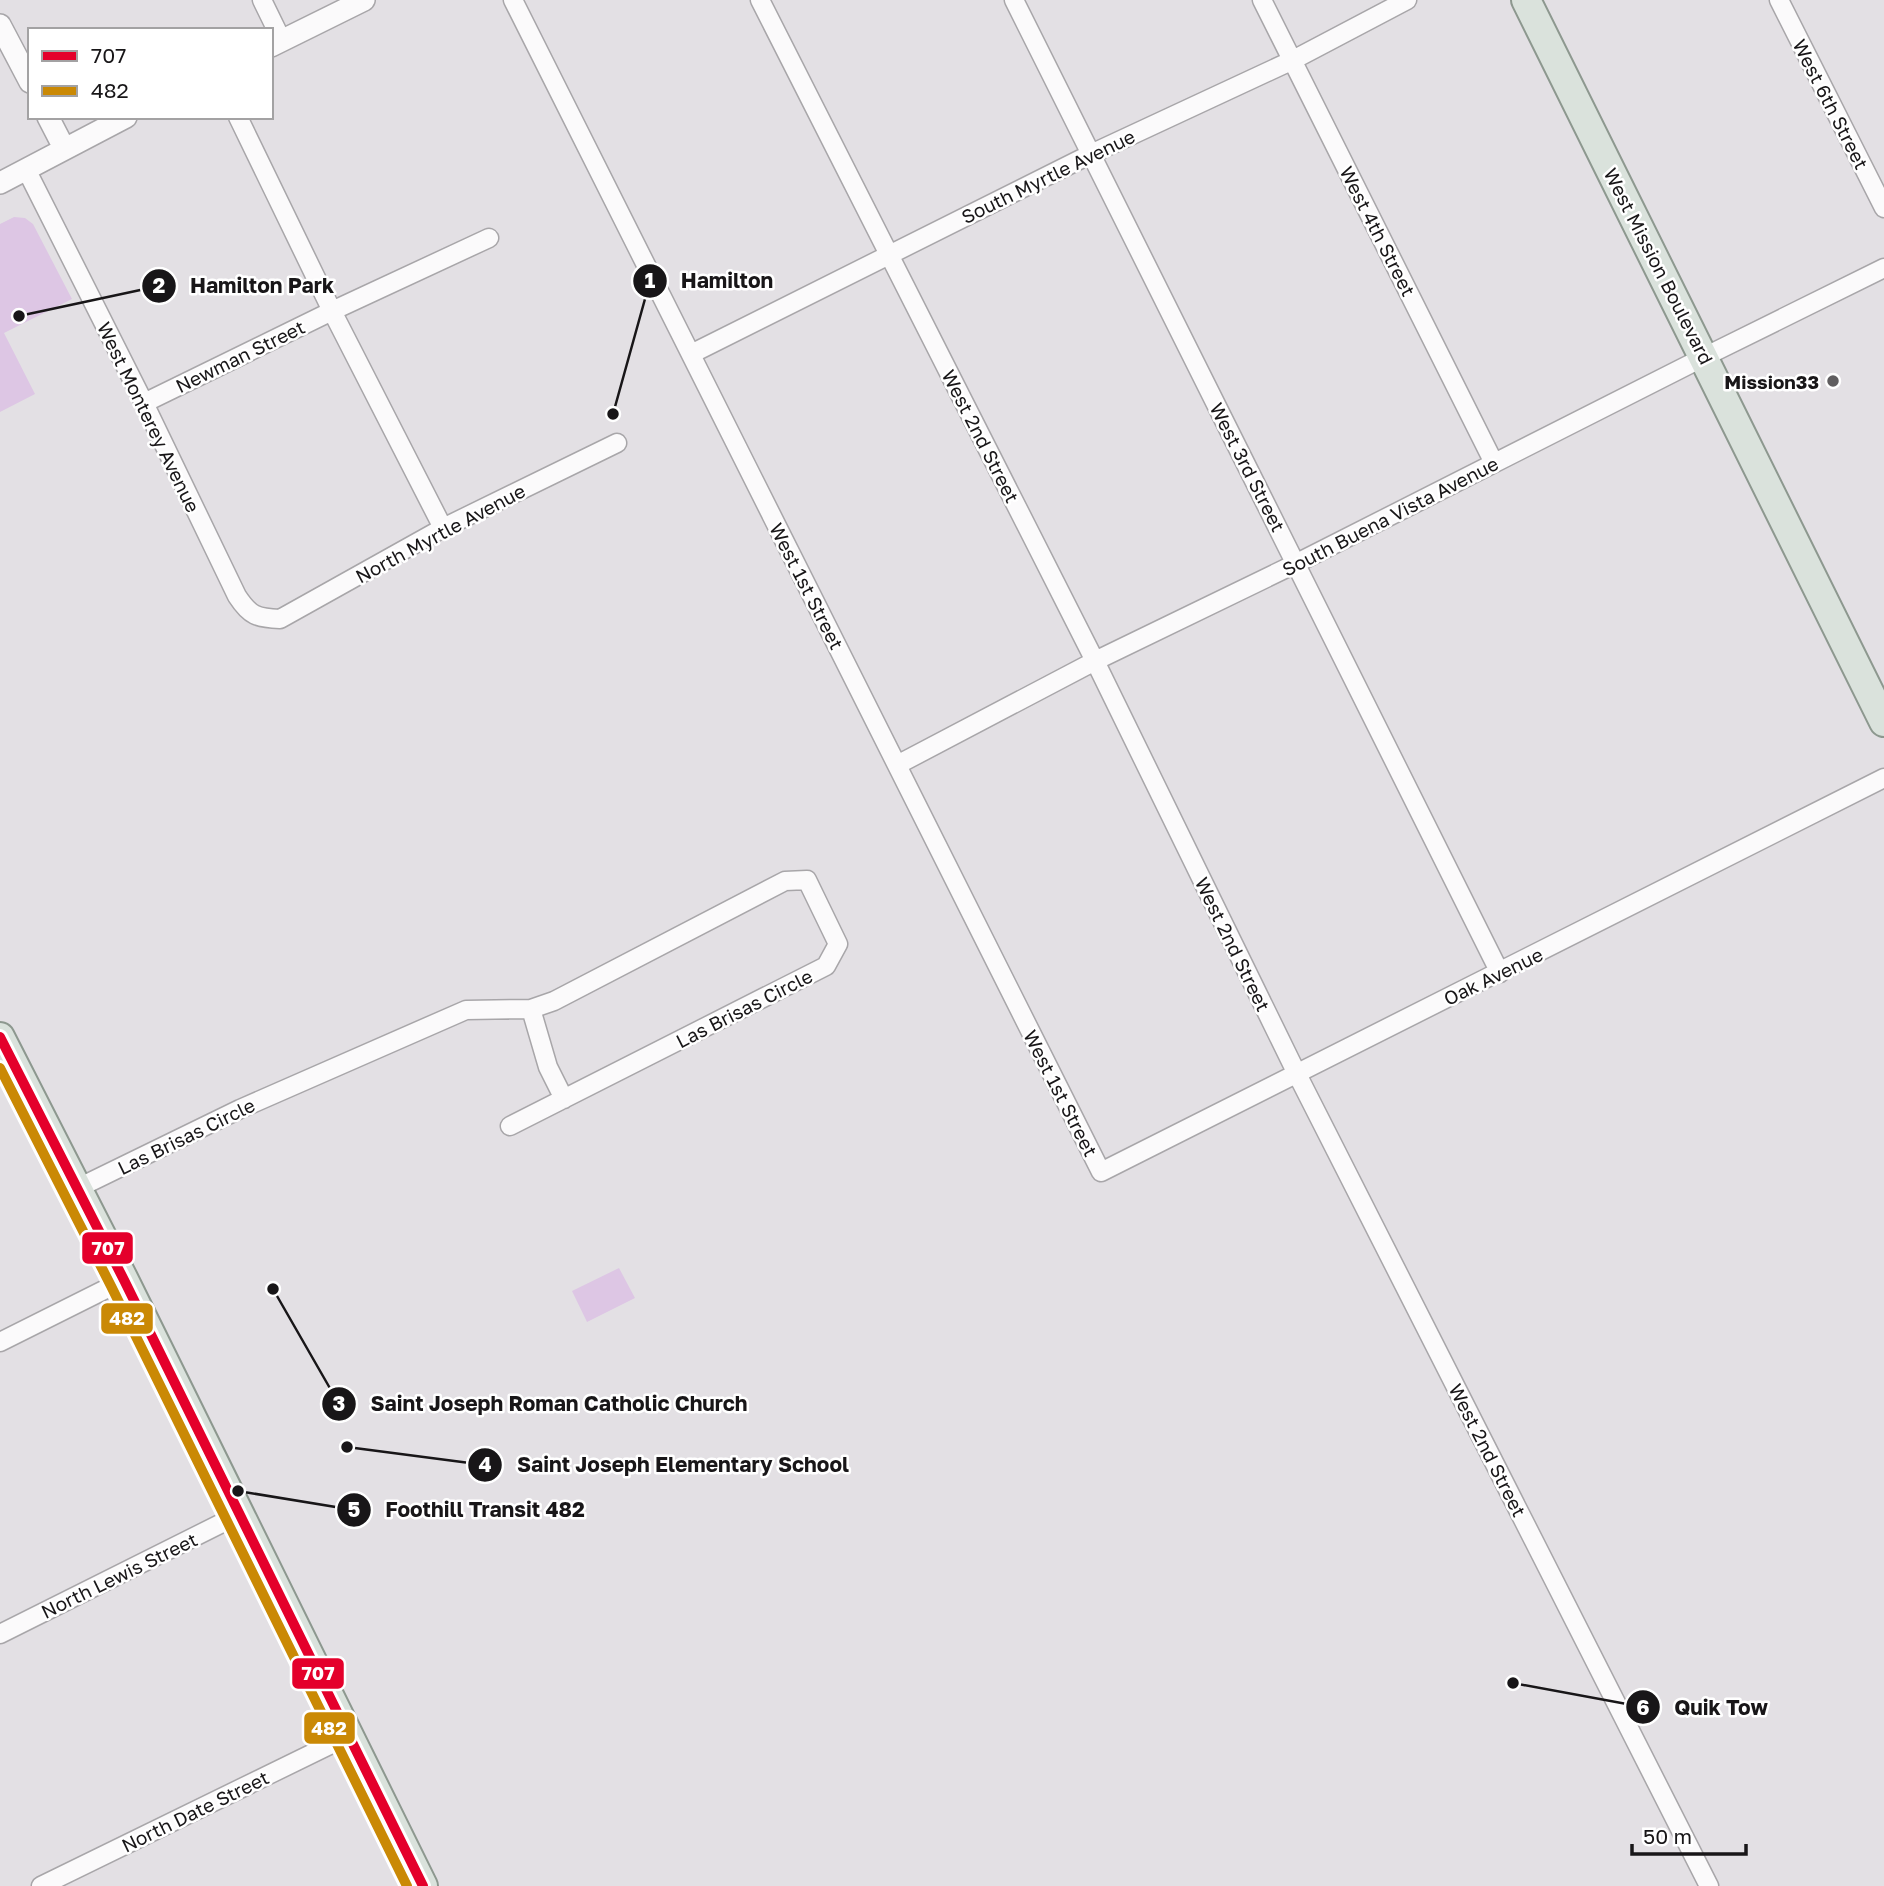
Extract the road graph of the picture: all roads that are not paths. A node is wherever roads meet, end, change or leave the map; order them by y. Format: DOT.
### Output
graph roads {
  1 [pos="262,0"];
  2 [pos="364,0"];
  3 [pos="513,0"];
  4 [pos="760,0"];
  5 [pos="1014,0"];
  6 [pos="1262,0"];
  7 [pos="1407,0"];
  8 [pos="1526,0"];
  9 [pos="1779,0"];
  10 [pos="0,25"];
  11 [pos="272,28"];
  12 [pos="277,43"];
  13 [pos="1293,60"];
  14 [pos="28,78"];
  15 [pos="49,119"];
  16 [pos="122,119"];
  17 [pos="239,119"];
  18 [pos="64,148"];
  19 [pos="1091,154"];
  20 [pos="26,169"];
  21 [pos="0,183"];
  22 [pos="1884,208"];
  23 [pos="489,238"];
  24 [pos="889,255"];
  25 [pos="1884,268"];
  26 [pos="332,311"];
  27 [pos="691,354"];
  28 [pos="1704,356"];
  29 [pos="144,403"];
  30 [pos="617,443"];
  31 [pos="1494,463"];
  32 [pos="443,528"];
  33 [pos="1297,563"];
  34 [pos="264,618"];
  35 [pos="1095,661"];
  36 [pos="1884,722"];
  37 [pos="897,765"];
  38 [pos="1884,778"];
  39 [pos="1500,972"];
  40 [pos="531,1009"];
  41 [pos="2,1048"];
  42 [pos="1296,1072"];
  43 [pos="564,1099"];
  44 [pos="510,1126"];
  45 [pos="1101,1172"];
  46 [pos="78,1188"];
  47 [pos="124,1280"];
  48 [pos="0,1342"];
  49 [pos="238,1515"];
  50 [pos="0,1634"];
  51 [pos="348,1736"];
  52 [pos="41,1886"];
  53 [pos="423,1886"];
  54 [pos="1709,1886"];
  1 -- 11 [label="street"];
  2 -- 12 [label="street"];
  3 -- 27 [label="street, West 1st Street"];
  4 -- 24 [label="street, West 2nd Street"];
  5 -- 19 [label="street, West 3rd Street"];
  6 -- 13 [label="street, West 4th Street"];
  7 -- 13 [label="street, South Myrtle Avenue"];
  8 -- 28 [label="main road, West Mission Boulevard"];
  9 -- 22 [label="street, West 6th Street"];
  10 -- 14 [label="street"];
  13 -- 19 [label="street, South Myrtle Avenue"];
  13 -- 31 [label="street, West 4th Street"];
  15 -- 18 [label="street"];
  16 -- 18 [label="street"];
  17 -- 26 [label="street"];
  18 -- 20 [label="street"];
  19 -- 24 [label="street, South Myrtle Avenue"];
  19 -- 33 [label="street, West 3rd Street"];
  20 -- 21 [label="street"];
  20 -- 29 [label="street, West Monterey Avenue"];
  23 -- 26 [label="street, Newman Street"];
  24 -- 27 [label="street, South Myrtle Avenue"];
  24 -- 35 [label="street, West 2nd Street"];
  25 -- 28 [label="street, South Buena Vista Avenue"];
  26 -- 29 [label="street, Newman Street"];
  26 -- 32 [label="street"];
  27 -- 37 [label="street, West 1st Street"];
  28 -- 31 [label="street, South Buena Vista Avenue"];
  28 -- 36 [label="main road, West Mission Boulevard"];
  29 -- 34 [label="street, West Monterey Avenue"];
  30 -- 32 [label="street, North Myrtle Avenue"];
  31 -- 33 [label="street, South Buena Vista Avenue"];
  32 -- 34 [label="street, North Myrtle Avenue"];
  33 -- 35 [label="street, South Buena Vista Avenue"];
  33 -- 39 [label="street, West 3rd Street"];
  35 -- 37 [label="street, South Buena Vista Avenue"];
  35 -- 42 [label="street, West 2nd Street"];
  37 -- 45 [label="street, West 1st Street"];
  38 -- 39 [label="street, Oak Avenue"];
  39 -- 42 [label="street, Oak Avenue"];
  40 -- 43 [label="street"];
  40 -- 43 [label="street, Las Brisas Circle"];
  40 -- 46 [label="street, Las Brisas Circle"];
  41 -- 46 [label="main road"];
  42 -- 45 [label="street, Oak Avenue"];
  42 -- 54 [label="street, West 2nd Street"];
  43 -- 44 [label="street, Las Brisas Circle"];
  46 -- 47 [label="main road"];
  47 -- 48 [label="street"];
  47 -- 49 [label="main road"];
  49 -- 50 [label="street, North Lewis Street"];
  49 -- 51 [label="main road"];
  51 -- 52 [label="street, North Date Street"];
  51 -- 53 [label="main road"];
}
